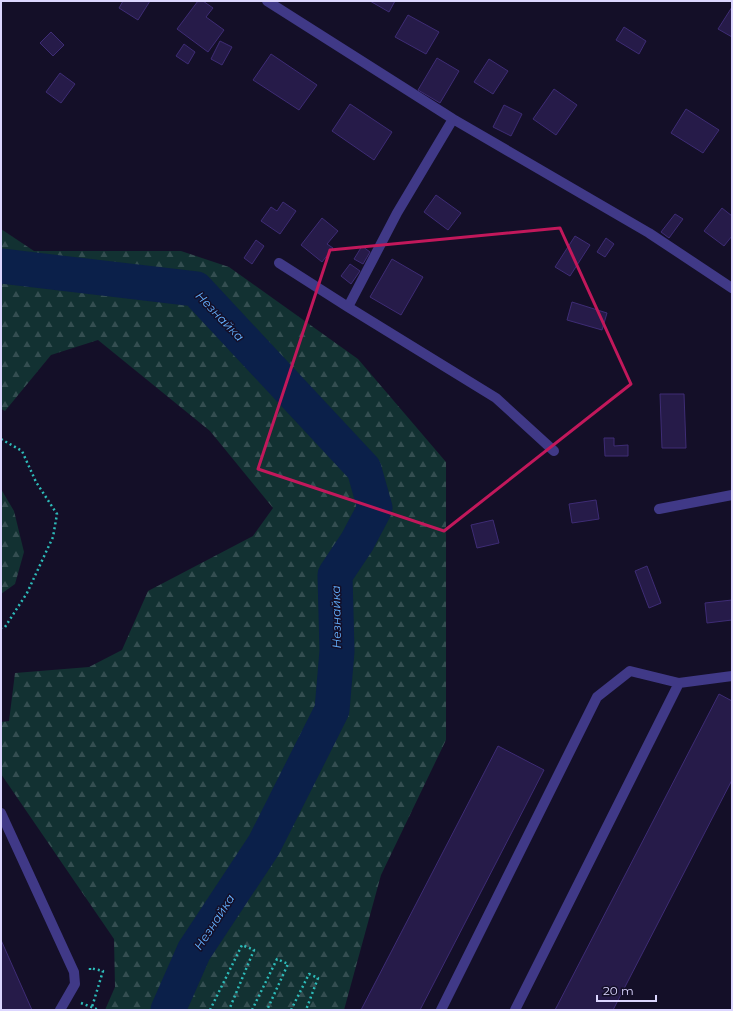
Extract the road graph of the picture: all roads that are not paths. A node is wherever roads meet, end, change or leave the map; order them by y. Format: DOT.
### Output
graph roads {
  1 [pos="267,1"];
  2 [pos="453,119"];
  3 [pos="279,263"];
  4 [pos="732,288"];
  5 [pos="348,307"];
  6 [pos="554,451"];
  7 [pos="732,496"];
  8 [pos="659,509"];
  9 [pos="732,676"];
  10 [pos="679,683"];
  11 [pos="1,813"];
  12 [pos="60,1010"];
  13 [pos="441,1010"];
  14 [pos="515,1010"];
  1 -- 2 [label="street"];
  2 -- 4 [label="street"];
  2 -- 5 [label="street"];
  3 -- 5 [label="street"];
  5 -- 6 [label="street"];
  7 -- 8 [label="street"];
  9 -- 10 [label="street"];
  10 -- 13 [label="street"];
  10 -- 14 [label="street"];
  11 -- 12 [label="street"];
}
